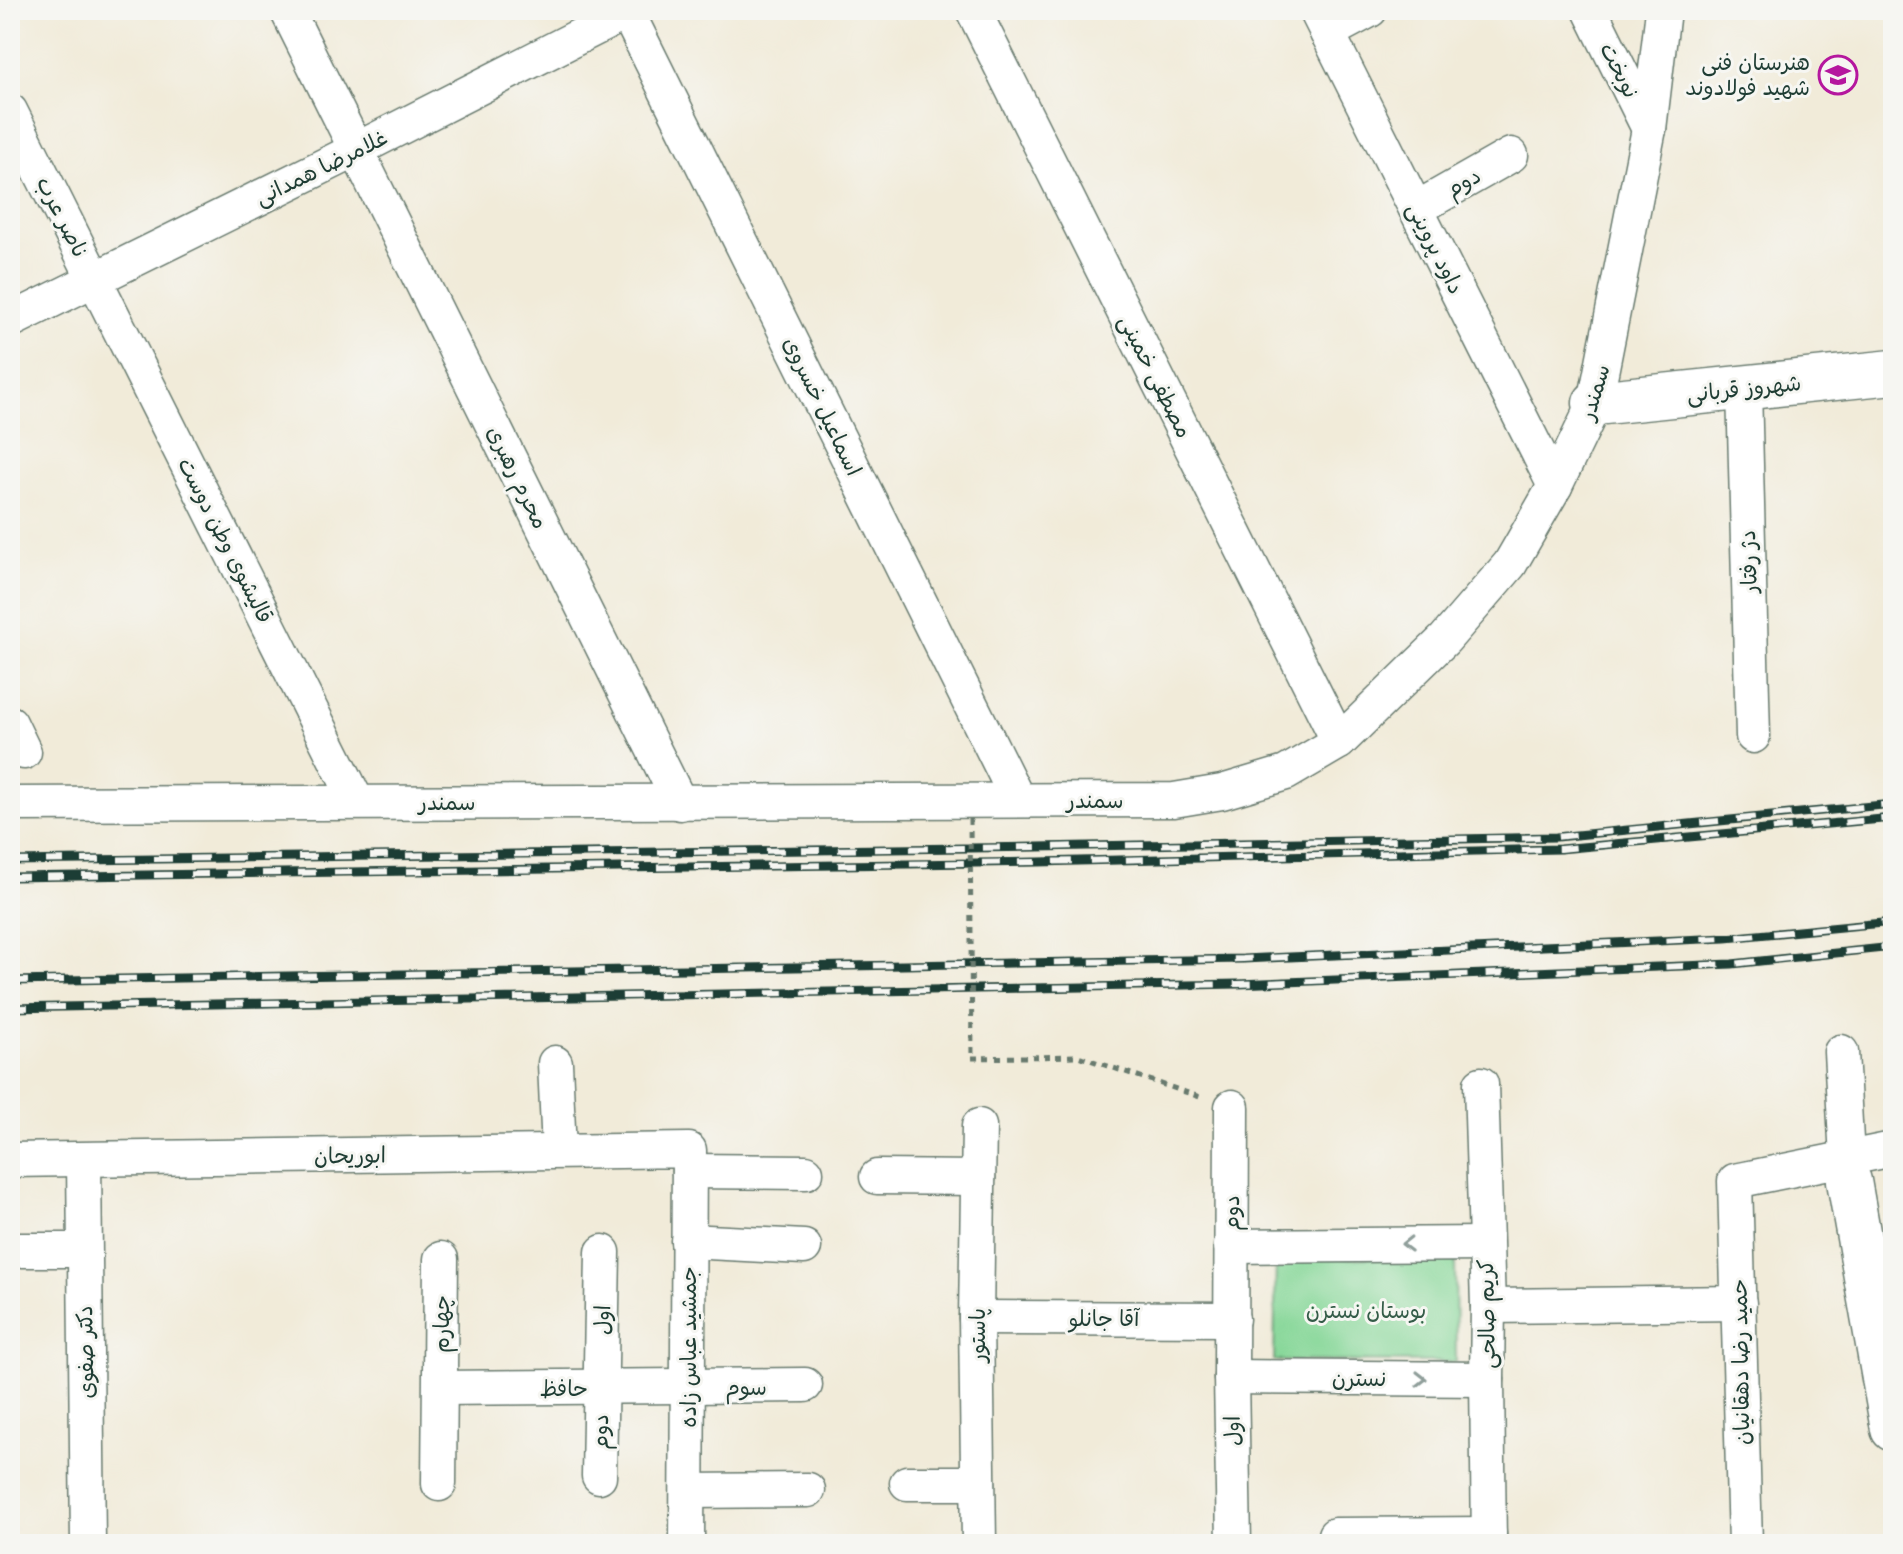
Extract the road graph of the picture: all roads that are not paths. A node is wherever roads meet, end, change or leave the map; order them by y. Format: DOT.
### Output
graph roads {
  1 [pos="287,10"];
  2 [pos="973,10"];
  3 [pos="1370,10"];
  4 [pos="1590,10"];
  5 [pos="1663,10"];
  6 [pos="628,11"];
  7 [pos="1322,22"];
  8 [pos="10,111"];
  9 [pos="1649,129"];
  10 [pos="356,150"];
  11 [pos="1511,155"];
  12 [pos="1416,209"];
  13 [pos="95,279"];
  14 [pos="10,321"];
  15 [pos="1893,372"];
  16 [pos="1744,388"];
  17 [pos="1595,403"];
  18 [pos="1555,486"];
  19 [pos="1753,736"];
  20 [pos="1339,742"];
  21 [pos="1018,800"];
  22 [pos="357,802"];
  23 [pos="680,803"];
  24 [pos="10,804"];
  25 [pos="1841,1052"];
  26 [pos="555,1063"];
  27 [pos="1481,1084"];
  28 [pos="1232,1107"];
  29 [pos="979,1126"];
  30 [pos="1893,1149"];
  31 [pos="559,1151"];
  32 [pos="10,1160"];
  33 [pos="84,1160"];
  34 [pos="689,1160"];
  35 [pos="1848,1170"];
  36 [pos="806,1172"];
  37 [pos="877,1177"];
  38 [pos="978,1178"];
  39 [pos="688,1241"];
  40 [pos="1485,1244"];
  41 [pos="1231,1246"];
  42 [pos="804,1247"];
  43 [pos="10,1250"];
  44 [pos="84,1250"];
  45 [pos="603,1252"];
  46 [pos="441,1259"];
  47 [pos="1739,1303"];
  48 [pos="1488,1306"];
  49 [pos="976,1318"];
  50 [pos="1232,1319"];
  51 [pos="1884,1330"];
  52 [pos="1231,1377"];
  53 [pos="1487,1379"];
  54 [pos="805,1385"];
  55 [pos="441,1388"];
  56 [pos="601,1388"];
  57 [pos="687,1388"];
  58 [pos="1893,1429"];
  59 [pos="599,1476"];
  60 [pos="907,1483"];
  61 [pos="978,1483"];
  62 [pos="439,1484"];
  63 [pos="808,1490"];
  64 [pos="688,1491"];
  65 [pos="1335,1535"];
  66 [pos="1489,1539"];
  67 [pos="88,1544"];
  68 [pos="687,1544"];
  69 [pos="979,1544"];
  70 [pos="1234,1544"];
  71 [pos="1745,1544"];
  1 -- 10 [label="street, محرم رهبری"];
  2 -- 20 [label="street, مصطفی خمینی"];
  3 -- 7 [label="street"];
  4 -- 9 [label="street, نوبخت"];
  5 -- 9 [label="street, سمندر"];
  6 -- 10 [label="street, غلامرضا همدانی"];
  6 -- 21 [label="street, اسماعیل خسروی"];
  7 -- 12 [label="street, داود پروینی"];
  8 -- 13 [label="street, ناصر عرب"];
  9 -- 17 [label="street, سمندر"];
  10 -- 13 [label="street, غلامرضا همدانی"];
  10 -- 23 [label="street, محرم رهبری"];
  11 -- 12 [label="street, دوم"];
  12 -- 18 [label="street, داود پروینی"];
  13 -- 14 [label="street, غلامرضا همدانی"];
  13 -- 22 [label="street, قالیشوی وطن دوست"];
  15 -- 16 [label="street, شهروز قربانی"];
  16 -- 17 [label="street, شهروز قربانی"];
  16 -- 19 [label="street, دژ رفتار"];
  17 -- 18 [label="street, سمندر"];
  18 -- 20 [label="street, سمندر"];
  20 -- 21 [label="street, سمندر"];
  21 -- 23 [label="street, سمندر"];
  22 -- 23 [label="street, سمندر"];
  22 -- 24 [label="street, سمندر"];
  25 -- 35 [label="street"];
  26 -- 31 [label="street"];
  27 -- 40 [label="street, کریم صالحی"];
  28 -- 41 [label="street, دوم"];
  29 -- 38 [label="street, پاستور"];
  30 -- 35 [label="street"];
  31 -- 33 [label="street, ابوریحان"];
  31 -- 34 [label="street, ابوریحان"];
  32 -- 33 [label="street, ابوریحان"];
  33 -- 44 [label="street, دکتر صفوی"];
  34 -- 36 [label="street"];
  34 -- 39 [label="street, جمشید عباس زاده"];
  35 -- 47 [label="street, حمید رضا دهقانیان"];
  35 -- 51 [label="street"];
  37 -- 38 [label="street"];
  38 -- 49 [label="street, پاستور"];
  39 -- 42 [label="street"];
  39 -- 57 [label="street, جمشید عباس زاده"];
  40 -- 41 [label="street, one-way"];
  40 -- 48 [label="street, کریم صالحی"];
  41 -- 50 [label="street, دوم"];
  43 -- 44 [label="street"];
  44 -- 67 [label="street, دکتر صفوی"];
  45 -- 56 [label="street, اول"];
  46 -- 55 [label="street, چهارم"];
  47 -- 48 [label="street"];
  47 -- 71 [label="street, حمید رضا دهقانیان"];
  48 -- 53 [label="street, کریم صالحی"];
  49 -- 50 [label="street, آقا جانلو"];
  49 -- 61 [label="street, پاستور"];
  50 -- 52 [label="street, اول"];
  51 -- 58 [label="street"];
  52 -- 53 [label="street, نسترن, one-way"];
  52 -- 70 [label="street, اول"];
  53 -- 66 [label="street, کریم صالحی"];
  54 -- 57 [label="street, سوم"];
  55 -- 56 [label="street, حافظ"];
  55 -- 62 [label="street"];
  56 -- 57 [label="street, حافظ"];
  56 -- 59 [label="street, دوم"];
  57 -- 64 [label="street, جمشید عباس زاده"];
  60 -- 61 [label="street"];
  61 -- 69 [label="street, پاستور"];
  63 -- 64 [label="street"];
  64 -- 68 [label="street, جمشید عباس زاده"];
  65 -- 66 [label="street"];
}
